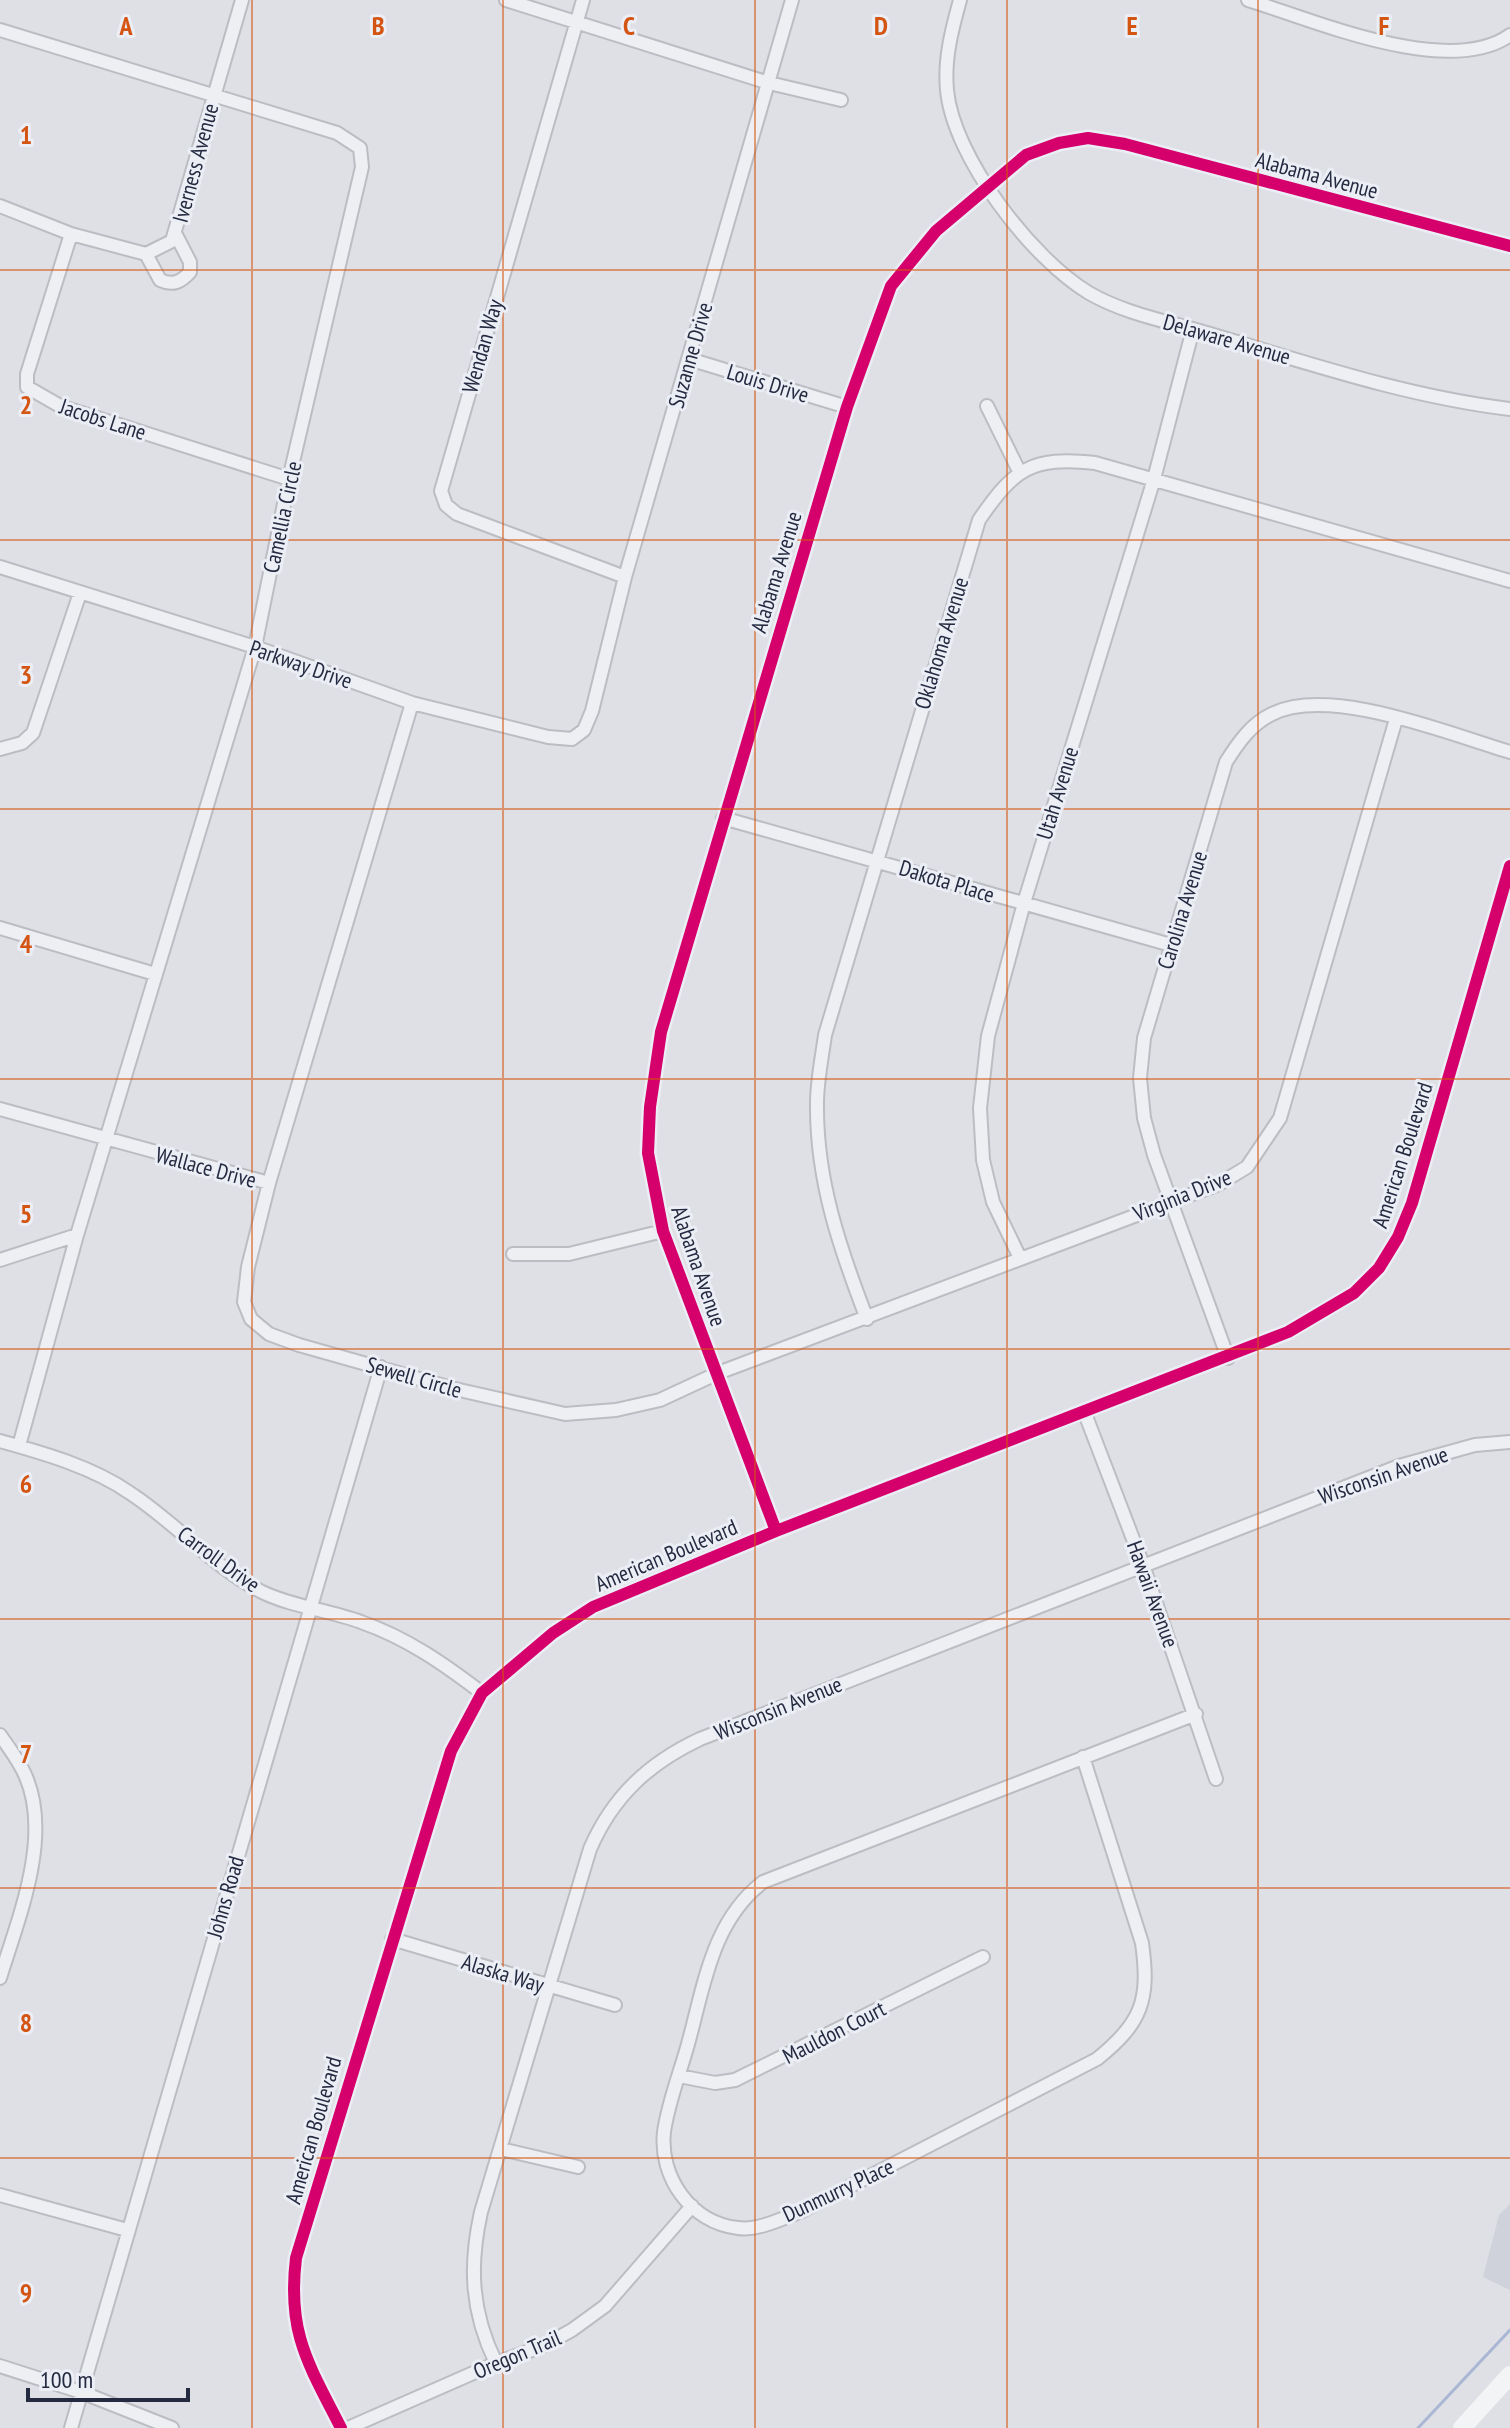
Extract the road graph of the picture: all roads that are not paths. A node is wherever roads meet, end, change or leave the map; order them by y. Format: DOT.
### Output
graph roads {
  1 [pos="242,0"];
  2 [pos="506,0"];
  3 [pos="583,0"];
  4 [pos="792,0"];
  5 [pos="960,0"];
  6 [pos="1248,0"];
  7 [pos="577,21"];
  8 [pos="0,30"];
  9 [pos="1510,35"];
  10 [pos="769,83"];
  11 [pos="214,94"];
  12 [pos="841,100"];
  13 [pos="991,187"];
  14 [pos="0,206"];
  15 [pos="71,234"];
  16 [pos="176,235"];
  17 [pos="1510,246"];
  18 [pos="146,254"];
  19 [pos="1193,329"];
  20 [pos="689,359"];
  21 [pos="987,406"];
  22 [pos="847,407"];
  23 [pos="1510,409"];
  24 [pos="1019,471"];
  25 [pos="289,479"];
  26 [pos="1154,479"];
  27 [pos="0,567"];
  28 [pos="625,577"];
  29 [pos="1510,581"];
  30 [pos="80,593"];
  31 [pos="255,647"];
  32 [pos="412,703"];
  33 [pos="592,711"];
  34 [pos="1396,719"];
  35 [pos="0,749"];
  36 [pos="1510,752"];
  37 [pos="723,818"];
  38 [pos="876,859"];
  39 [pos="1510,866"];
  40 [pos="1024,903"];
  41 [pos="0,928"];
  42 [pos="1171,945"];
  43 [pos="155,974"];
  44 [pos="0,1109"];
  45 [pos="105,1140"];
  46 [pos="269,1183"];
  47 [pos="1171,1201"];
  48 [pos="663,1231"];
  49 [pos="77,1235"];
  50 [pos="513,1254"];
  51 [pos="1020,1258"];
  52 [pos="0,1260"];
  53 [pos="867,1319"];
  54 [pos="1228,1358"];
  55 [pos="381,1367"];
  56 [pos="718,1373"];
  57 [pos="1084,1411"];
  58 [pos="0,1441"];
  59 [pos="1510,1442"];
  60 [pos="19,1446"];
  61 [pos="776,1531"];
  62 [pos="1143,1565"];
  63 [pos="311,1606"];
  64 [pos="482,1693"];
  65 [pos="1196,1714"];
  66 [pos="0,1735"];
  67 [pos="1083,1757"];
  68 [pos="1216,1779"];
  69 [pos="392,1939"];
  70 [pos="4,1950"];
  71 [pos="983,1957"];
  72 [pos="0,1978"];
  73 [pos="548,1986"];
  74 [pos="615,2005"];
  75 [pos="679,2076"];
  76 [pos="501,2149"];
  77 [pos="578,2167"];
  78 [pos="0,2195"];
  79 [pos="692,2206"];
  80 [pos="127,2230"];
  81 [pos="496,2363"];
  82 [pos="0,2366"];
  83 [pos="1510,2375"];
  84 [pos="81,2392"];
  85 [pos="71,2428"];
  86 [pos="172,2428"];
  87 [pos="341,2428"];
  88 [pos="348,2428"];
  89 [pos="1462,2428"];
  1 -- 11 [label="street, Iverness Avenue"];
  2 -- 7 [label="street"];
  3 -- 7 [label="street, Wendan Way"];
  4 -- 10 [label="street, Suzanne Drive"];
  5 -- 13 [label="street, Delaware Avenue"];
  6 -- 9 [label="street"];
  7 -- 10 [label="street"];
  7 -- 28 [label="street, Wendan Way"];
  8 -- 11 [label="street, Camellia Circle"];
  10 -- 12 [label="street"];
  10 -- 20 [label="street, Suzanne Drive"];
  11 -- 16 [label="street, Iverness Avenue"];
  11 -- 25 [label="street, Camellia Circle"];
  13 -- 17 [label="street, Alabama Avenue"];
  13 -- 19 [label="street, Delaware Avenue"];
  13 -- 22 [label="street, Alabama Avenue"];
  14 -- 15 [label="street"];
  15 -- 18 [label="street"];
  15 -- 25 [label="street, Jacobs Lane"];
  16 -- 18 [label="street, Iverness Avenue"];
  16 -- 18 [label="street"];
  19 -- 23 [label="street, Delaware Avenue"];
  19 -- 26 [label="street, Utah Avenue"];
  20 -- 22 [label="street, Louis Drive"];
  20 -- 28 [label="street, Suzanne Drive"];
  21 -- 24 [label="street"];
  22 -- 37 [label="street, Alabama Avenue"];
  24 -- 26 [label="street"];
  24 -- 38 [label="street, Oklahoma Avenue"];
  25 -- 31 [label="street, Camellia Circle"];
  26 -- 29 [label="street"];
  26 -- 40 [label="street, Utah Avenue"];
  27 -- 30 [label="street, Parkway Drive"];
  28 -- 33 [label="street, Suzanne Drive"];
  30 -- 31 [label="street, Parkway Drive"];
  30 -- 35 [label="street"];
  31 -- 32 [label="street, Parkway Drive"];
  31 -- 43 [label="street, Camellia Circle"];
  32 -- 33 [label="street, Parkway Drive"];
  32 -- 46 [label="street, Wallace Drive"];
  34 -- 36 [label="street, Carolina Avenue"];
  34 -- 42 [label="street, Carolina Avenue"];
  34 -- 47 [label="street, Virginia Drive"];
  37 -- 38 [label="street, Dakota Place"];
  37 -- 48 [label="street, Alabama Avenue"];
  38 -- 40 [label="street, Dakota Place"];
  38 -- 53 [label="street, Oklahoma Avenue"];
  39 -- 54 [label="street, American Boulevard"];
  40 -- 42 [label="street, Dakota Place"];
  40 -- 51 [label="street, Utah Avenue"];
  41 -- 43 [label="street"];
  42 -- 47 [label="street, Carolina Avenue"];
  43 -- 45 [label="street, Camellia Circle"];
  44 -- 45 [label="street"];
  45 -- 46 [label="street, Wallace Drive"];
  45 -- 49 [label="street"];
  46 -- 55 [label="street, Sewell Circle"];
  47 -- 51 [label="street, Virginia Drive"];
  47 -- 54 [label="street, Carolina Avenue"];
  48 -- 50 [label="street"];
  48 -- 56 [label="street, Alabama Avenue"];
  49 -- 52 [label="street"];
  49 -- 60 [label="street"];
  51 -- 53 [label="street, Virginia Drive"];
  53 -- 56 [label="street, Virginia Drive"];
  54 -- 57 [label="street, American Boulevard"];
  55 -- 56 [label="street, Sewell Circle"];
  55 -- 63 [label="street, Johns Road"];
  56 -- 61 [label="street, Alabama Avenue"];
  57 -- 61 [label="street, American Boulevard"];
  57 -- 62 [label="street, Hawaii Avenue"];
  58 -- 60 [label="street, Carroll Drive"];
  59 -- 62 [label="street, Wisconsin Avenue"];
  60 -- 63 [label="street, Carroll Drive"];
  61 -- 64 [label="street, American Boulevard"];
  62 -- 65 [label="street, Hawaii Avenue"];
  62 -- 73 [label="street, Wisconsin Avenue"];
  63 -- 64 [label="street, Carroll Drive"];
  63 -- 80 [label="street, Johns Road"];
  64 -- 69 [label="street, American Boulevard"];
  65 -- 67 [label="street, Dunmurry Place"];
  65 -- 68 [label="street, Hawaii Avenue"];
  66 -- 70 [label="street"];
  67 -- 75 [label="street, Dunmurry Place"];
  67 -- 79 [label="street, Dunmurry Place"];
  69 -- 73 [label="street, Alaska Way"];
  69 -- 87 [label="street, American Boulevard"];
  70 -- 72 [label="street"];
  71 -- 75 [label="street, Mauldon Court"];
  73 -- 74 [label="street, Alaska Way"];
  73 -- 76 [label="street, Wisconsin Avenue"];
  75 -- 79 [label="street, Dunmurry Place"];
  76 -- 77 [label="street"];
  76 -- 81 [label="street, Wisconsin Avenue"];
  78 -- 80 [label="street"];
  79 -- 81 [label="street, Oregon Trail"];
  80 -- 84 [label="street, Johns Road"];
  81 -- 88 [label="street, Oregon Trail"];
  82 -- 84 [label="street"];
  83 -- 89 [label="street"];
  84 -- 85 [label="street, Johns Road"];
  84 -- 86 [label="street"];
}
